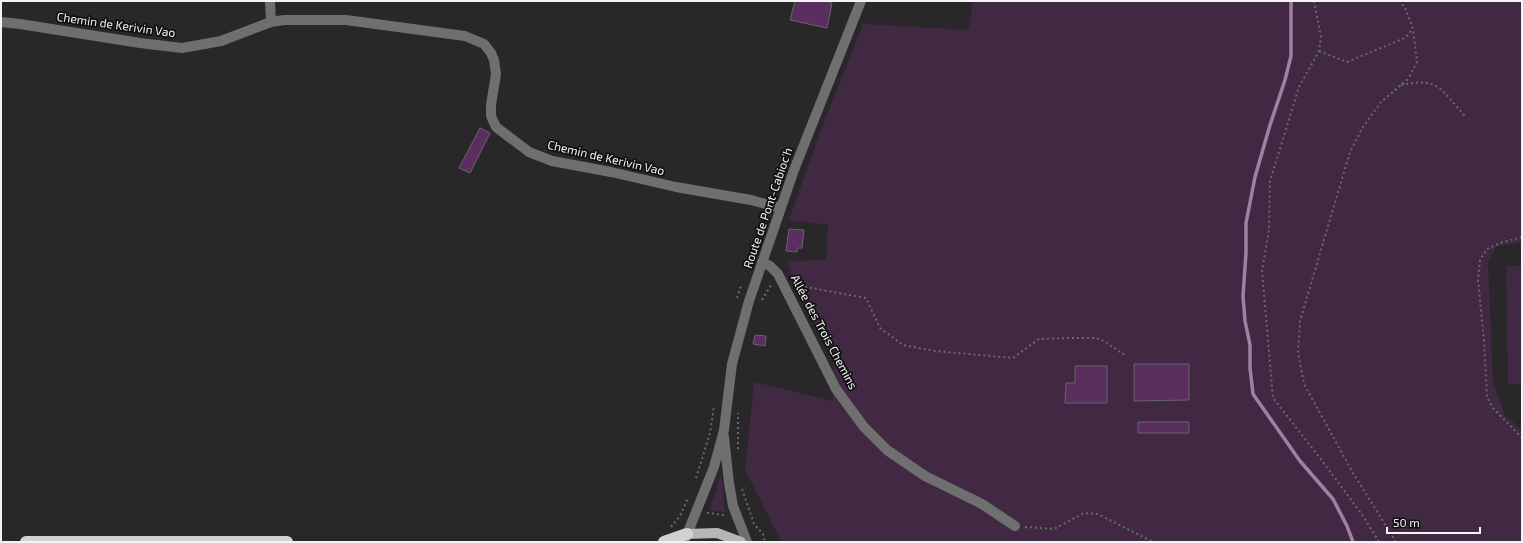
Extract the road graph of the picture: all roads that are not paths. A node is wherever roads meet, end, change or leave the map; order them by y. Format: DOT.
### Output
graph roads {
  1 [pos="270,1"];
  2 [pos="861,1"];
  3 [pos="1,22"];
  4 [pos="271,22"];
  5 [pos="780,208"];
  6 [pos="762,262"];
  7 [pos="724,430"];
  8 [pos="1015,526"];
  9 [pos="685,538"];
  10 [pos="26,542"];
  11 [pos="287,542"];
  12 [pos="664,542"];
  13 [pos="740,542"];
  14 [pos="747,542"];
  1 -- 4 [label="street"];
  2 -- 5 [label="street, Route de Pont-Cabioc'h"];
  3 -- 4 [label="street, Chemin de Kerivin Vao"];
  4 -- 5 [label="street, Chemin de Kerivin Vao"];
  5 -- 6 [label="street, Route de Pont-Cabioc'h"];
  6 -- 7 [label="street, Route de Pont-Cabioc'h"];
  6 -- 8 [label="street, Allée des Trois Chemins"];
  7 -- 9 [label="street, Route de Pont-Cabioc'h"];
  7 -- 14 [label="street, Route de Pont-Cabioc'h"];
  9 -- 12 [label="highway"];
  9 -- 13 [label="main road"];
  10 -- 11 [label="highway"];
}
